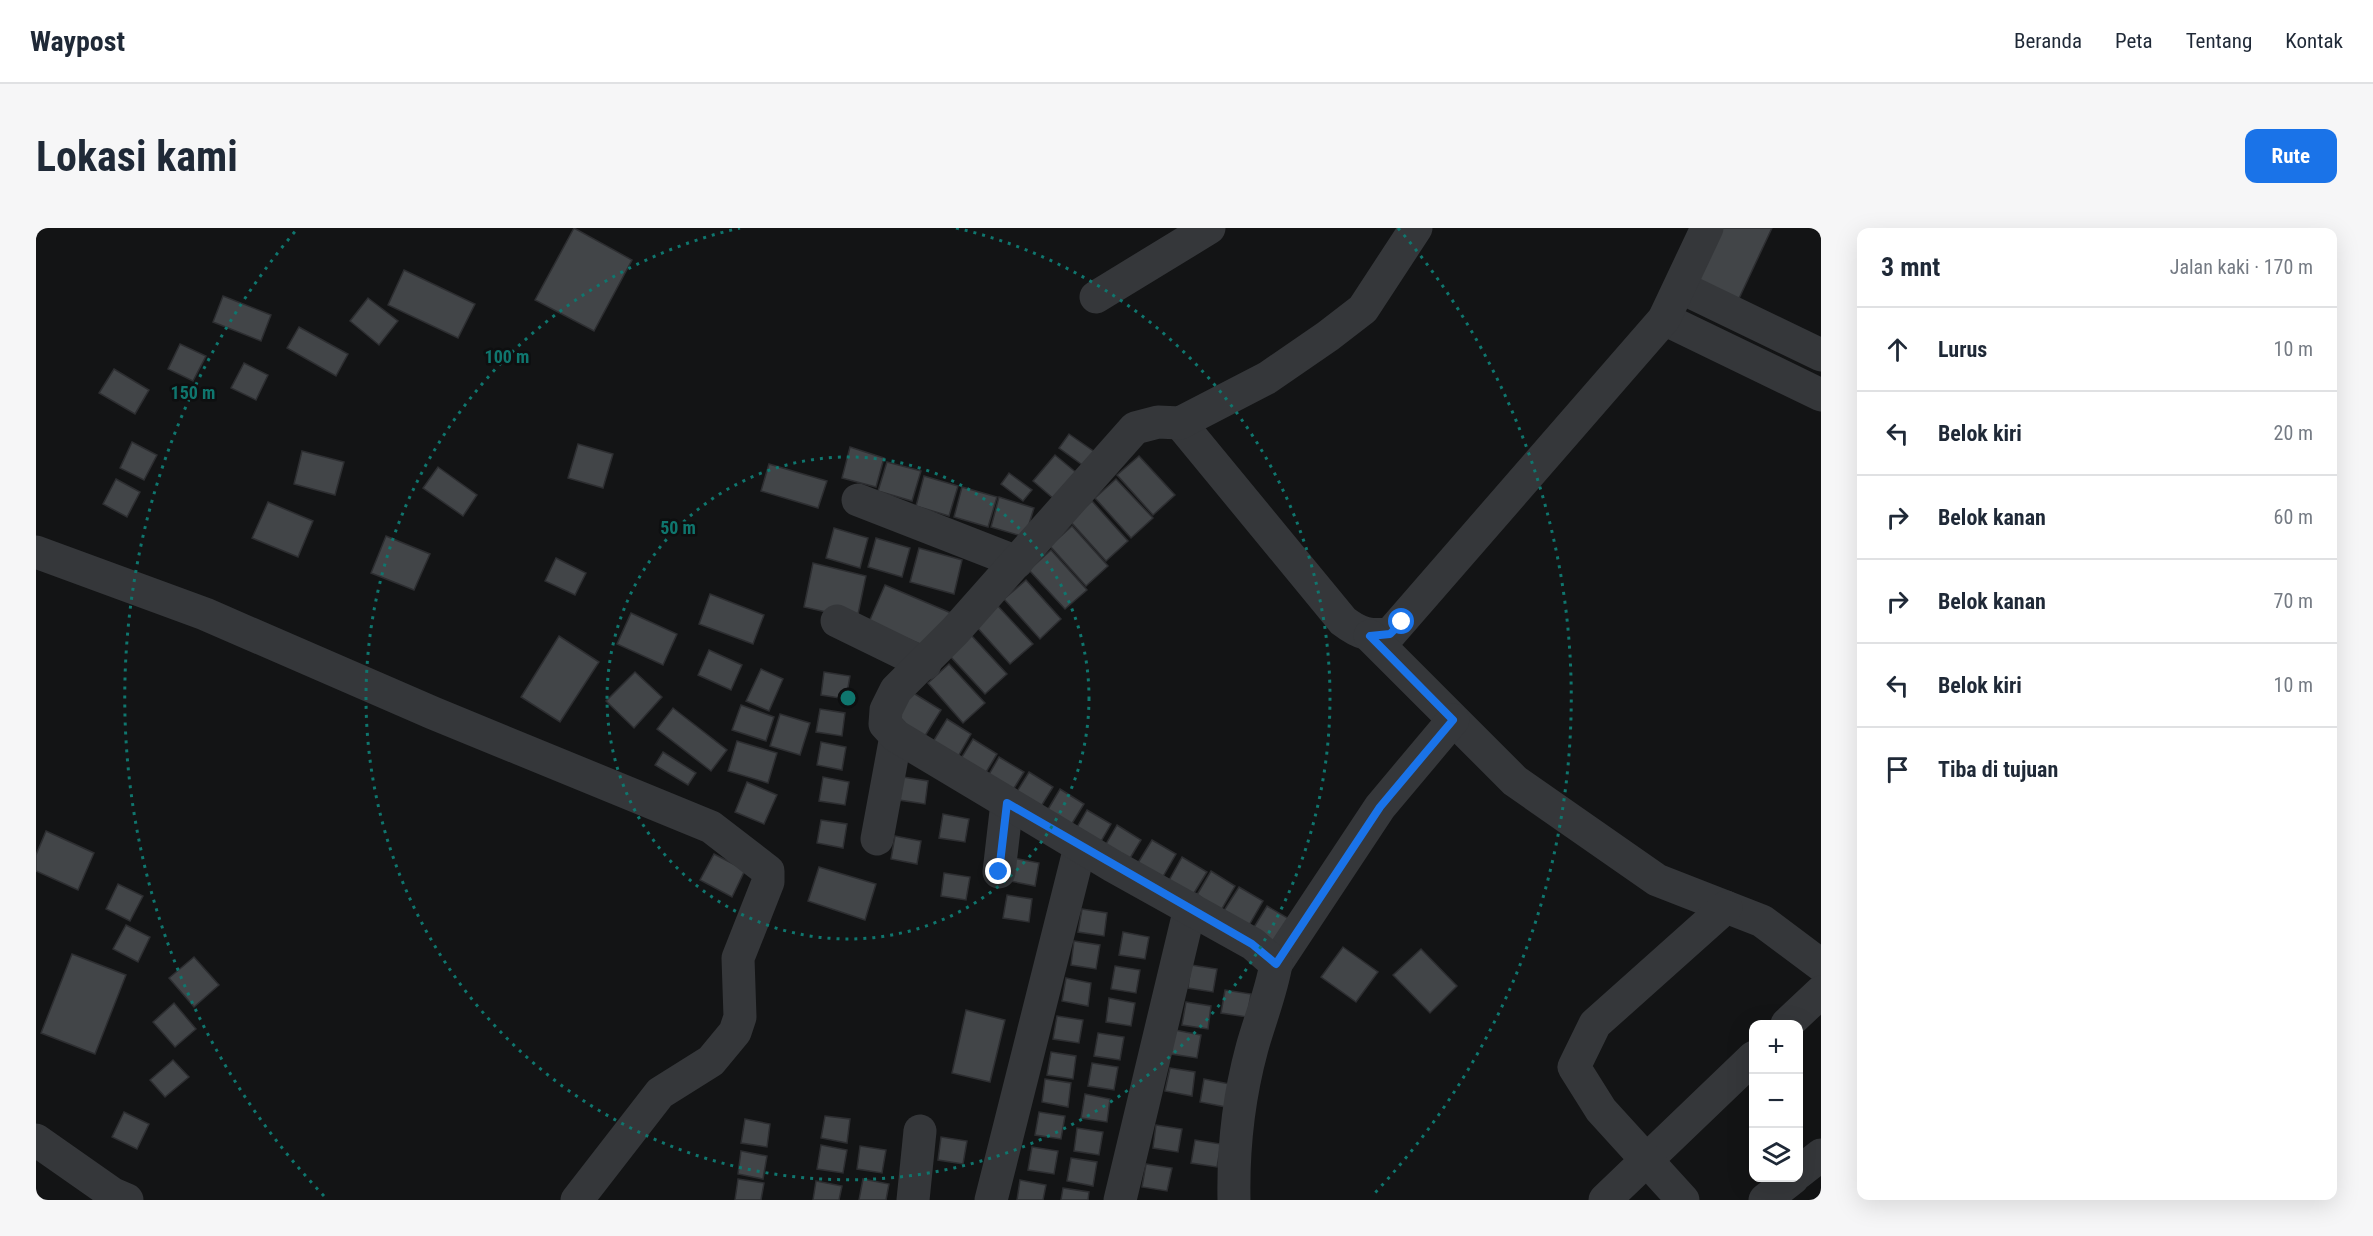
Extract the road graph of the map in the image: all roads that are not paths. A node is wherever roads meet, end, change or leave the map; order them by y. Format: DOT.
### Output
graph roads {
  1 [pos="1209,228"];
  2 [pos="1416,228"];
  3 [pos="1707,228"];
  4 [pos="1680,287"];
  5 [pos="1095,297"];
  6 [pos="1664,319"];
  7 [pos="1821,355"];
  8 [pos="1821,395"];
  9 [pos="1180,423"];
  10 [pos="858,500"];
  11 [pos="36,552"];
  12 [pos="1017,562"];
  13 [pos="837,621"];
  14 [pos="1370,636"];
  15 [pos="925,664"];
  16 [pos="1453,720"];
  17 [pos="896,736"];
  18 [pos="1007,803"];
  19 [pos="877,839"];
  20 [pos="1080,847"];
  21 [pos="999,872"];
  22 [pos="1726,907"];
  23 [pos="1190,908"];
  24 [pos="1276,964"];
  25 [pos="1821,965"];
  26 [pos="1821,992"];
  27 [pos="1791,1020"];
  28 [pos="1749,1062"];
  29 [pos="920,1131"];
  30 [pos="36,1140"];
  31 [pos="1821,1155"];
  32 [pos="1646,1159"];
  33 [pos="1803,1169"];
  34 [pos="1788,1182"];
  35 [pos="116,1198"];
  36 [pos="578,1200"];
  37 [pos="913,1200"];
  38 [pos="991,1200"];
  39 [pos="1120,1200"];
  40 [pos="1234,1200"];
  41 [pos="1605,1200"];
  42 [pos="1683,1200"];
  43 [pos="1765,1200"];
  1 -- 5 [label="street"];
  2 -- 9 [label="street"];
  3 -- 4 [label="street"];
  4 -- 6 [label="street"];
  4 -- 7 [label="street"];
  6 -- 8 [label="street"];
  6 -- 14 [label="street"];
  9 -- 12 [label="street"];
  9 -- 14 [label="street"];
  10 -- 12 [label="street"];
  11 -- 36 [label="street"];
  12 -- 15 [label="street"];
  13 -- 15 [label="street"];
  14 -- 16 [label="street"];
  15 -- 17 [label="street"];
  16 -- 22 [label="street"];
  16 -- 24 [label="street"];
  17 -- 18 [label="street"];
  17 -- 19 [label="street"];
  18 -- 20 [label="street"];
  18 -- 21 [label="street"];
  20 -- 23 [label="street"];
  20 -- 38 [label="street"];
  22 -- 25 [label="street"];
  22 -- 32 [label="street"];
  23 -- 24 [label="street"];
  23 -- 39 [label="street"];
  24 -- 40 [label="street"];
  26 -- 27 [label="street"];
  28 -- 32 [label="street"];
  29 -- 37 [label="street"];
  30 -- 35 [label="street"];
  31 -- 33 [label="street"];
  32 -- 41 [label="street"];
  32 -- 42 [label="street"];
  34 -- 43 [label="street"];
}
